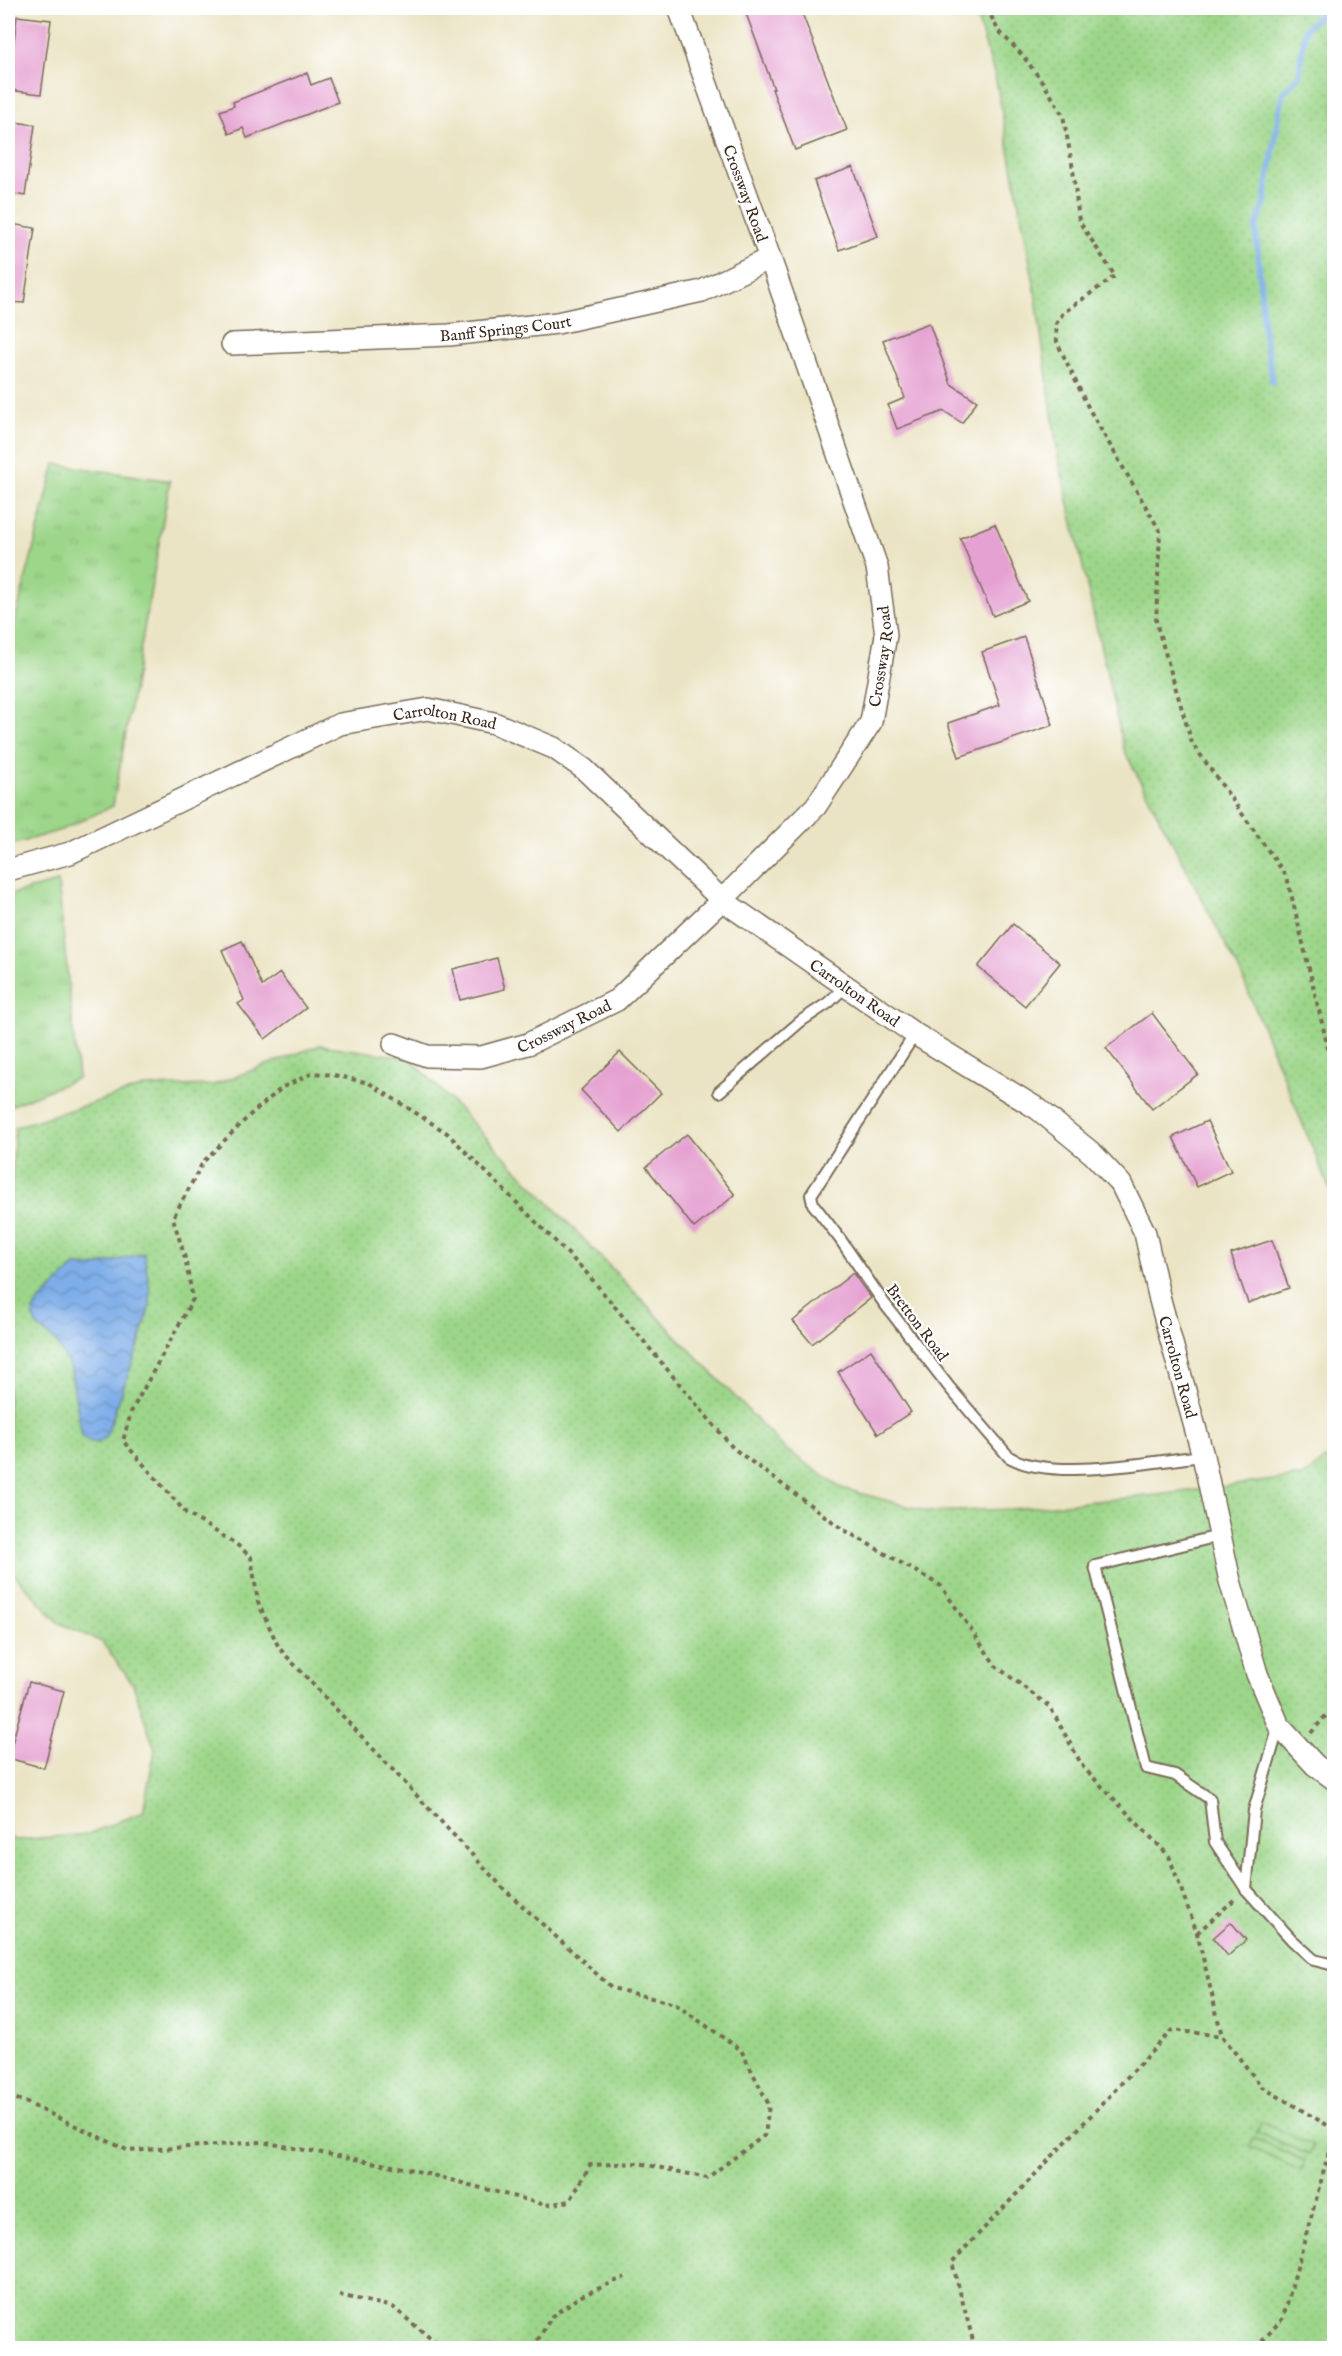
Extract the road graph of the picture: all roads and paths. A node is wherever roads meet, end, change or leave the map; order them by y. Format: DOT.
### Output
graph roads {
  1 [pos="679,8"];
  2 [pos="987,8"];
  3 [pos="770,258"];
  4 [pos="232,344"];
  5 [pos="8,870"];
  6 [pos="722,900"];
  7 [pos="846,986"];
  8 [pos="915,1034"];
  9 [pos="394,1044"];
  10 [pos="1335,1072"];
  11 [pos="719,1092"];
  12 [pos="1203,1456"];
  13 [pos="1219,1536"];
  14 [pos="1335,1706"];
  15 [pos="1279,1726"];
  16 [pos="1299,1748"];
  17 [pos="1335,1779"];
  18 [pos="1246,1888"];
  19 [pos="1197,1933"];
  20 [pos="1335,1965"];
  21 [pos="1222,2036"];
  22 [pos="8,2096"];
  23 [pos="1335,2129"];
  24 [pos="1335,2134"];
  25 [pos="625,2277"];
  26 [pos="339,2295"];
  27 [pos="442,2349"];
  28 [pos="532,2349"];
  29 [pos="975,2349"];
  30 [pos="1256,2349"];
  1 -- 3 [label="street, Crossway Road"];
  2 -- 10 [label="path"];
  3 -- 4 [label="street, Banff Springs Court"];
  3 -- 6 [label="street, Crossway Road"];
  5 -- 6 [label="street, Carrolton Road"];
  6 -- 7 [label="street, Carrolton Road"];
  6 -- 9 [label="street, Crossway Road"];
  7 -- 8 [label="street, Carrolton Road"];
  7 -- 11 [label="lane"];
  8 -- 12 [label="street, Carrolton Road"];
  8 -- 12 [label="lane, Bretton Road"];
  12 -- 13 [label="street, Carrolton Road"];
  13 -- 15 [label="street, Carrolton Road"];
  13 -- 18 [label="lane"];
  14 -- 16 [label="path"];
  15 -- 16 [label="street, Carrolton Road"];
  15 -- 18 [label="lane"];
  16 -- 17 [label="street, Carrolton Road"];
  18 -- 19 [label="path"];
  18 -- 20 [label="lane"];
  19 -- 21 [label="path"];
  19 -- 22 [label="path"];
  21 -- 23 [label="path"];
  21 -- 29 [label="path"];
  24 -- 30 [label="path"];
  25 -- 28 [label="path"];
  26 -- 27 [label="path"];
}
